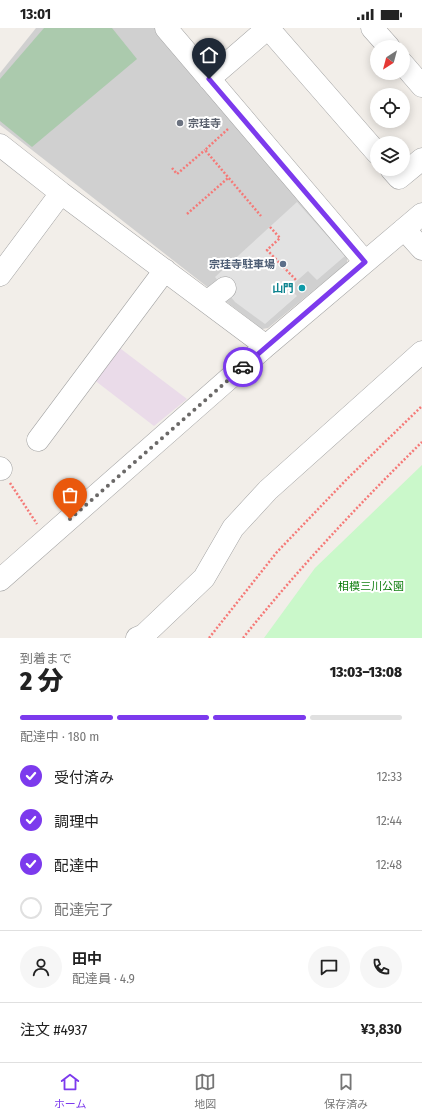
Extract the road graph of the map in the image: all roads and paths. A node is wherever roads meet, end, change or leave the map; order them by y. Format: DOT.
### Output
graph roads {
  1 [pos="166,28"];
  2 [pos="268,28"];
  3 [pos="372,28"];
  4 [pos="382,40"];
  5 [pos="410,72"];
  6 [pos="209,79"];
  7 [pos="422,86"];
  8 [pos="224,123"];
  9 [pos="0,145"];
  10 [pos="370,145"];
  11 [pos="205,150"];
  12 [pos="422,159"];
  13 [pos="172,168"];
  14 [pos="410,169"];
  15 [pos="228,178"];
  16 [pos="61,193"];
  17 [pos="187,214"];
  18 [pos="422,214"];
  19 [pos="261,216"];
  20 [pos="270,227"];
  21 [pos="404,229"];
  22 [pos="422,248"];
  23 [pos="365,262"];
  24 [pos="165,270"];
  25 [pos="0,274"];
  26 [pos="296,282"];
  27 [pos="225,288"];
  28 [pos="207,302"];
  29 [pos="266,346"];
  30 [pos="422,352"];
  31 [pos="422,406"];
  32 [pos="38,440"];
  33 [pos="422,442"];
  34 [pos="1,469"];
  35 [pos="47,540"];
  36 [pos="0,580"];
  37 [pos="137,638"];
  38 [pos="210,638"];
  39 [pos="243,638"];
  1 -- 6 [label="street"];
  2 -- 6 [label="street"];
  2 -- 10 [label="street"];
  3 -- 4 [label="street"];
  5 -- 7 [label="street"];
  6 -- 23 [label="street"];
  8 -- 11 [label="path"];
  9 -- 16 [label="street"];
  11 -- 13 [label="path"];
  11 -- 15 [label="path"];
  12 -- 14 [label="street"];
  15 -- 17 [label="path"];
  15 -- 19 [label="path"];
  16 -- 24 [label="street"];
  16 -- 25 [label="street"];
  18 -- 21 [label="street"];
  20 -- 26 [label="path"];
  21 -- 22 [label="street"];
  21 -- 23 [label="street"];
  23 -- 29 [label="street"];
  24 -- 28 [label="street"];
  24 -- 32 [label="street"];
  27 -- 28 [label="street"];
  28 -- 29 [label="street"];
  29 -- 35 [label="street"];
  30 -- 37 [label="street"];
  31 -- 38 [label="path"];
  33 -- 39 [label="path"];
  34 -- 35 [label="path"];
  35 -- 36 [label="street"];
}
